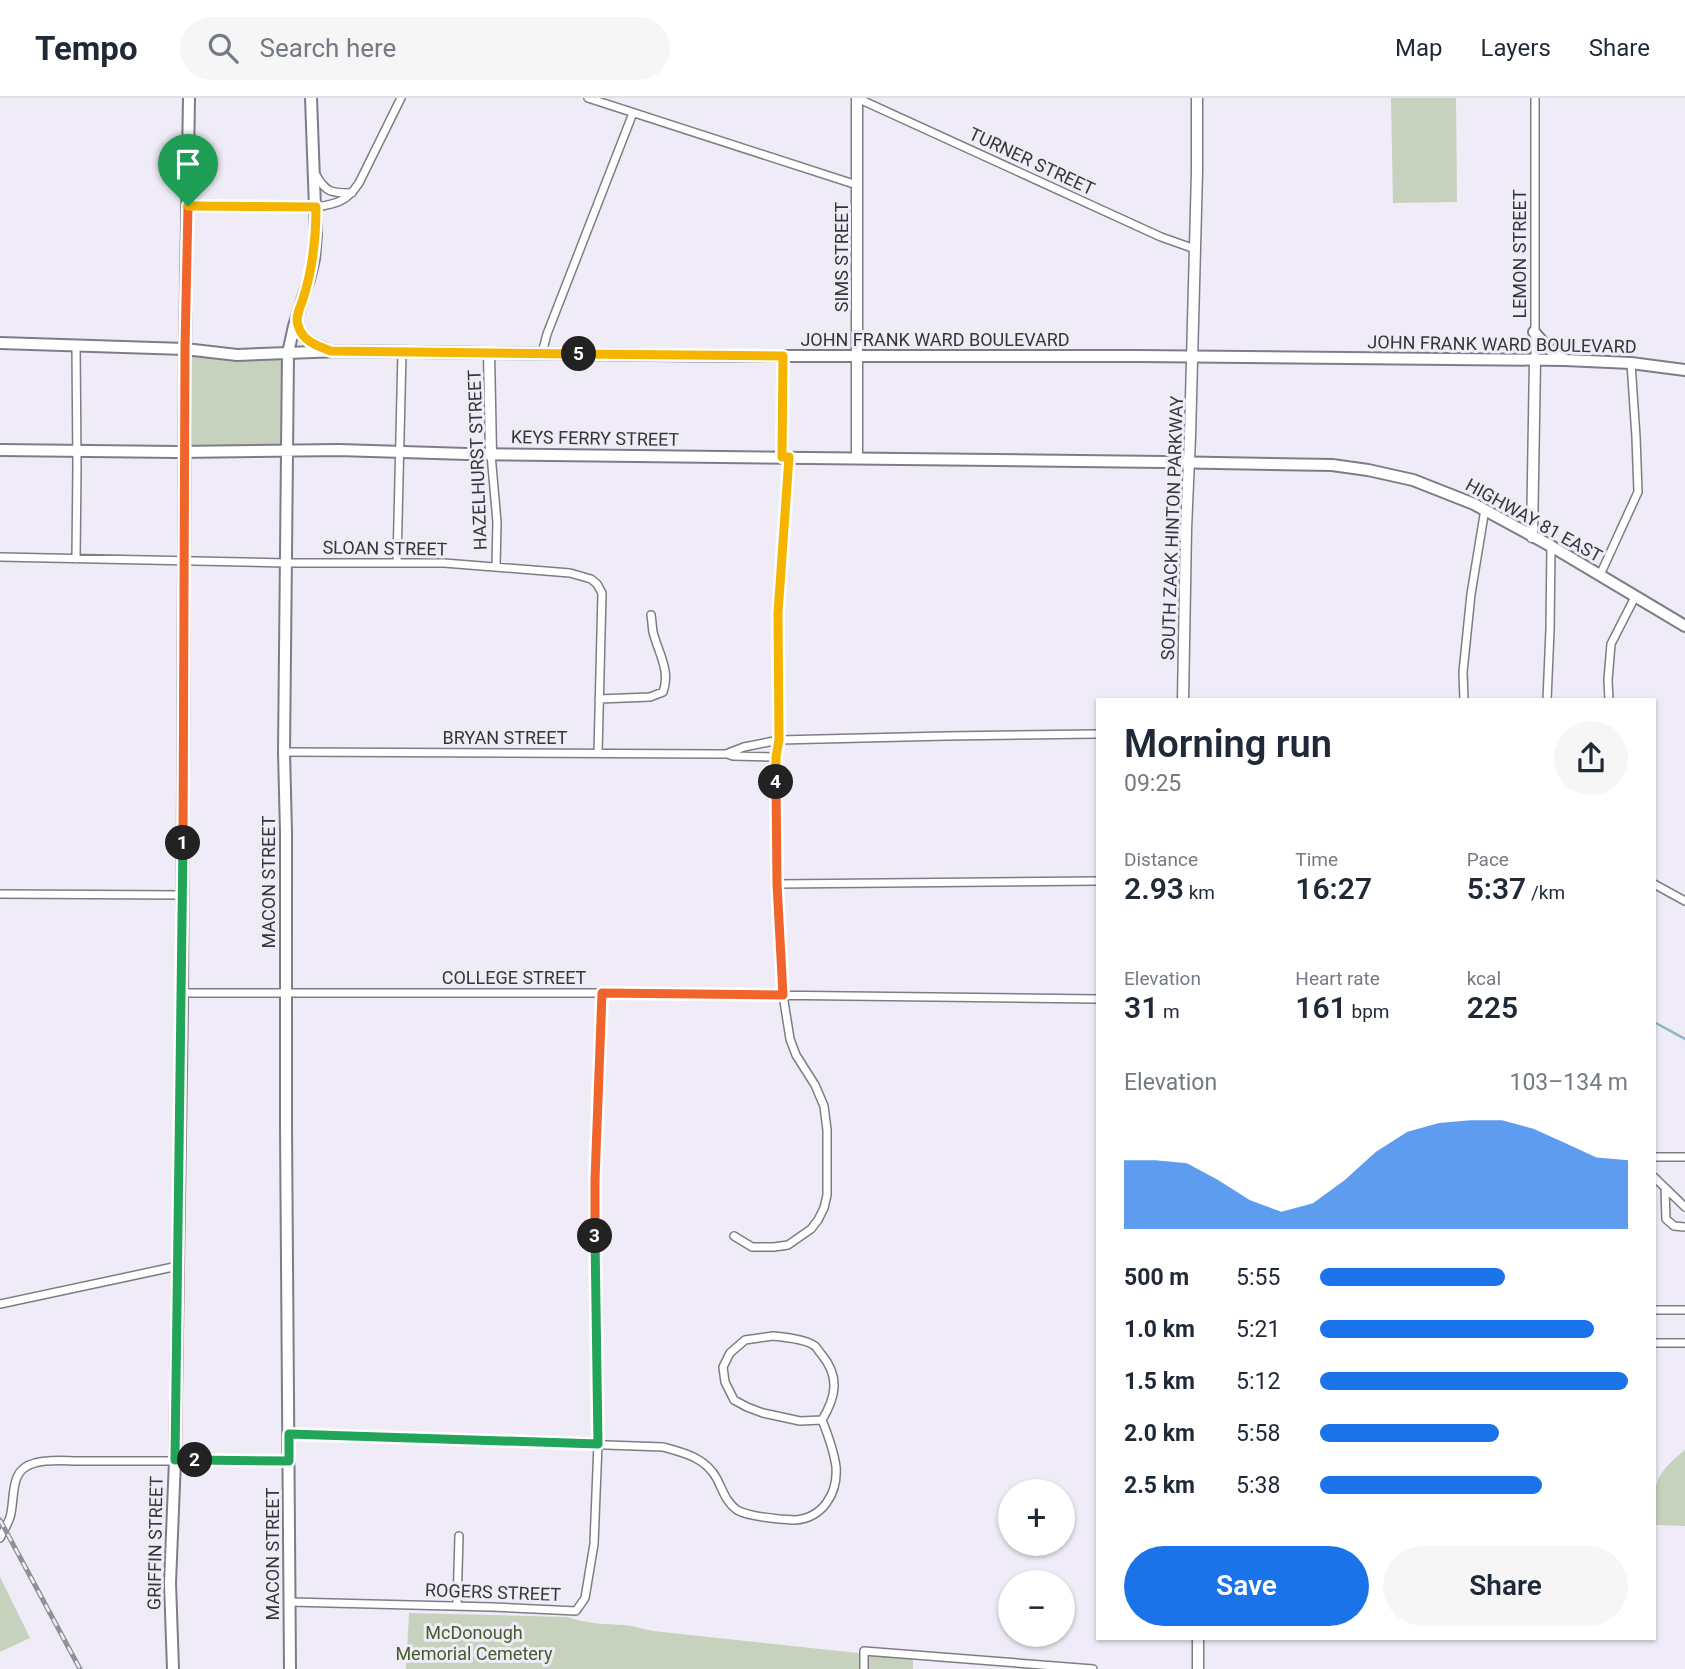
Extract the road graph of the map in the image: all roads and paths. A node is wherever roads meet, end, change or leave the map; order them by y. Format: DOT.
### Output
graph roads {
  1 [pos="189,98"];
  2 [pos="311,98"];
  3 [pos="401,98"];
  4 [pos="588,98"];
  5 [pos="857,98"];
  6 [pos="1197,98"];
  7 [pos="1535,98"];
  8 [pos="633,113"];
  9 [pos="314,173"];
  10 [pos="857,185"];
  11 [pos="352,194"];
  12 [pos="188,206"];
  13 [pos="316,207"];
  14 [pos="1195,248"];
  15 [pos="296,318"];
  16 [pos="1534,332"];
  17 [pos="0,343"];
  18 [pos="76,346"];
  19 [pos="185,349"];
  20 [pos="331,351"];
  21 [pos="402,352"];
  22 [pos="288,353"];
  23 [pos="489,353"];
  24 [pos="542,354"];
  25 [pos="783,356"];
  26 [pos="857,357"];
  27 [pos="1193,357"];
  28 [pos="1535,360"];
  29 [pos="1565,360"];
  30 [pos="1631,363"];
  31 [pos="1685,370"];
  32 [pos="0,450"];
  33 [pos="287,450"];
  34 [pos="77,451"];
  35 [pos="186,452"];
  36 [pos="400,453"];
  37 [pos="491,454"];
  38 [pos="786,457"];
  39 [pos="857,458"];
  40 [pos="1189,462"];
  41 [pos="1485,509"];
  42 [pos="1532,537"];
  43 [pos="1551,546"];
  44 [pos="0,557"];
  45 [pos="76,559"];
  46 [pos="186,561"];
  47 [pos="397,562"];
  48 [pos="286,563"];
  49 [pos="496,566"];
  50 [pos="1600,575"];
  51 [pos="1635,597"];
  52 [pos="651,615"];
  53 [pos="1685,626"];
  54 [pos="1183,698"];
  55 [pos="1464,698"];
  56 [pos="1547,698"];
  57 [pos="1609,698"];
  58 [pos="599,699"];
  59 [pos="1096,734"];
  60 [pos="779,740"];
  61 [pos="284,752"];
  62 [pos="598,753"];
  63 [pos="726,754"];
  64 [pos="776,757"];
  65 [pos="1096,881"];
  66 [pos="777,884"];
  67 [pos="1656,885"];
  68 [pos="0,894"];
  69 [pos="183,895"];
  70 [pos="1685,901"];
  71 [pos="182,993"];
  72 [pos="286,993"];
  73 [pos="602,993"];
  74 [pos="783,995"];
  75 [pos="1096,999"];
  76 [pos="1656,1157"];
  77 [pos="1685,1157"];
  78 [pos="1658,1182"];
  79 [pos="1685,1207"];
  80 [pos="1685,1227"];
  81 [pos="734,1236"];
  82 [pos="178,1266"];
  83 [pos="0,1304"];
  84 [pos="1656,1310"];
  85 [pos="1685,1310"];
  86 [pos="1656,1343"];
  87 [pos="1685,1343"];
  88 [pos="822,1420"];
  89 [pos="289,1434"];
  90 [pos="598,1444"];
  91 [pos="175,1460"];
  92 [pos="289,1461"];
  93 [pos="459,1536"];
  94 [pos="0,1538"];
  95 [pos="290,1602"];
  96 [pos="457,1606"];
  97 [pos="1198,1640"];
  98 [pos="173,1669"];
  99 [pos="290,1669"];
  100 [pos="864,1669"];
  101 [pos="1093,1669"];
  102 [pos="1198,1669"];
  1 -- 12 [label="main road, GRIFFIN STREET"];
  2 -- 9 [label="main road, MACON STREET"];
  3 -- 11 [label="street"];
  4 -- 8 [label="street"];
  5 -- 10 [label="main road, SIMS STREET"];
  5 -- 14 [label="street, TURNER STREET"];
  6 -- 14 [label="main road, SOUTH ZACK HINTON PARKWAY"];
  7 -- 16 [label="street, LEMON STREET"];
  8 -- 10 [label="street"];
  8 -- 24 [label="street"];
  9 -- 11 [label="street"];
  9 -- 13 [label="main road, MACON STREET"];
  10 -- 26 [label="main road, SIMS STREET"];
  11 -- 13 [label="street"];
  12 -- 13 [label="street"];
  12 -- 19 [label="main road, GRIFFIN STREET"];
  13 -- 15 [label="main road, MACON STREET"];
  14 -- 27 [label="main road, SOUTH ZACK HINTON PARKWAY"];
  15 -- 20 [label="main road"];
  15 -- 22 [label="main road, MACON STREET"];
  16 -- 28 [label="street, LEMON STREET"];
  16 -- 29 [label="main road"];
  17 -- 18 [label="main road, JOHN FRANK WARD BOULEVARD"];
  18 -- 19 [label="main road, JOHN FRANK WARD BOULEVARD"];
  18 -- 34 [label="street"];
  19 -- 22 [label="main road, JOHN FRANK WARD BOULEVARD"];
  19 -- 35 [label="main road, GRIFFIN STREET"];
  20 -- 21 [label="main road, JOHN FRANK WARD BOULEVARD"];
  20 -- 22 [label="main road, JOHN FRANK WARD BOULEVARD"];
  21 -- 23 [label="main road, JOHN FRANK WARD BOULEVARD"];
  21 -- 36 [label="street"];
  22 -- 33 [label="main road, MACON STREET"];
  23 -- 24 [label="main road, JOHN FRANK WARD BOULEVARD"];
  23 -- 37 [label="main road, HAZELHURST STREET"];
  24 -- 25 [label="main road, JOHN FRANK WARD BOULEVARD"];
  25 -- 26 [label="main road, JOHN FRANK WARD BOULEVARD"];
  25 -- 38 [label="street"];
  26 -- 27 [label="main road, JOHN FRANK WARD BOULEVARD"];
  26 -- 39 [label="main road, SIMS STREET"];
  27 -- 28 [label="main road, JOHN FRANK WARD BOULEVARD"];
  27 -- 40 [label="main road, SOUTH ZACK HINTON PARKWAY"];
  28 -- 29 [label="main road, JOHN FRANK WARD BOULEVARD"];
  28 -- 42 [label="main road, LEMON STREET"];
  29 -- 30 [label="main road, JOHN FRANK WARD BOULEVARD"];
  30 -- 31 [label="main road, JOHN FRANK WARD BOULEVARD"];
  30 -- 50 [label="street"];
  32 -- 34 [label="main road, KEYS FERRY STREET"];
  33 -- 35 [label="main road, KEYS FERRY STREET"];
  33 -- 36 [label="main road, KEYS FERRY STREET"];
  33 -- 48 [label="main road, MACON STREET"];
  34 -- 35 [label="main road, KEYS FERRY STREET"];
  34 -- 45 [label="street"];
  35 -- 46 [label="main road, GRIFFIN STREET"];
  36 -- 37 [label="main road, KEYS FERRY STREET"];
  36 -- 47 [label="street"];
  37 -- 38 [label="main road, KEYS FERRY STREET"];
  37 -- 49 [label="street, HAZELHURST STREET"];
  38 -- 39 [label="main road, KEYS FERRY STREET"];
  38 -- 60 [label="street"];
  39 -- 40 [label="main road, KEYS FERRY STREET"];
  40 -- 41 [label="main road, HIGHWAY 81 EAST"];
  40 -- 54 [label="main road, SOUTH ZACK HINTON PARKWAY"];
  41 -- 42 [label="main road, HIGHWAY 81 EAST"];
  41 -- 55 [label="street"];
  42 -- 43 [label="main road, HIGHWAY 81 EAST"];
  43 -- 50 [label="main road, HIGHWAY 81 EAST"];
  43 -- 56 [label="street"];
  44 -- 45 [label="street, SLOAN STREET"];
  45 -- 46 [label="street, SLOAN STREET"];
  46 -- 48 [label="street, SLOAN STREET"];
  46 -- 69 [label="main road, GRIFFIN STREET"];
  47 -- 48 [label="street, SLOAN STREET"];
  47 -- 49 [label="street, SLOAN STREET"];
  48 -- 61 [label="main road, MACON STREET"];
  49 -- 58 [label="street, SLOAN STREET"];
  50 -- 51 [label="main road, HIGHWAY 81 EAST"];
  51 -- 53 [label="main road, HIGHWAY 81 EAST"];
  51 -- 57 [label="street"];
  52 -- 58 [label="street"];
  58 -- 62 [label="street, SLOAN STREET"];
  59 -- 60 [label="street, BRYAN STREET"];
  60 -- 63 [label="street, BRYAN STREET"];
  60 -- 64 [label="street"];
  61 -- 62 [label="street, BRYAN STREET"];
  61 -- 72 [label="main road, MACON STREET"];
  62 -- 63 [label="street, BRYAN STREET"];
  63 -- 64 [label="street, BRYAN STREET"];
  64 -- 66 [label="street"];
  65 -- 66 [label="street"];
  66 -- 74 [label="street"];
  67 -- 70 [label="street"];
  68 -- 69 [label="street"];
  69 -- 71 [label="main road, GRIFFIN STREET"];
  71 -- 72 [label="street, COLLEGE STREET"];
  71 -- 82 [label="main road, GRIFFIN STREET"];
  72 -- 73 [label="street, COLLEGE STREET"];
  72 -- 89 [label="main road, MACON STREET"];
  73 -- 74 [label="street, COLLEGE STREET"];
  73 -- 90 [label="street, ROGERS STREET"];
  74 -- 75 [label="street, COLLEGE STREET"];
  74 -- 81 [label="street"];
  76 -- 77 [label="street"];
  78 -- 79 [label="street"];
  78 -- 80 [label="street"];
  82 -- 83 [label="street"];
  82 -- 91 [label="main road, GRIFFIN STREET"];
  84 -- 85 [label="street"];
  86 -- 87 [label="street"];
  88 -- 88 [label="street"];
  88 -- 90 [label="street"];
  89 -- 90 [label="street"];
  89 -- 92 [label="main road, MACON STREET"];
  90 -- 96 [label="street, ROGERS STREET"];
  91 -- 92 [label="street"];
  91 -- 94 [label="street"];
  91 -- 98 [label="main road, GRIFFIN STREET"];
  92 -- 95 [label="main road, MACON STREET"];
  93 -- 96 [label="street"];
  95 -- 96 [label="street, ROGERS STREET"];
  95 -- 99 [label="main road, MACON STREET"];
  97 -- 102 [label="main road"];
  100 -- 101 [label="street"];
}
